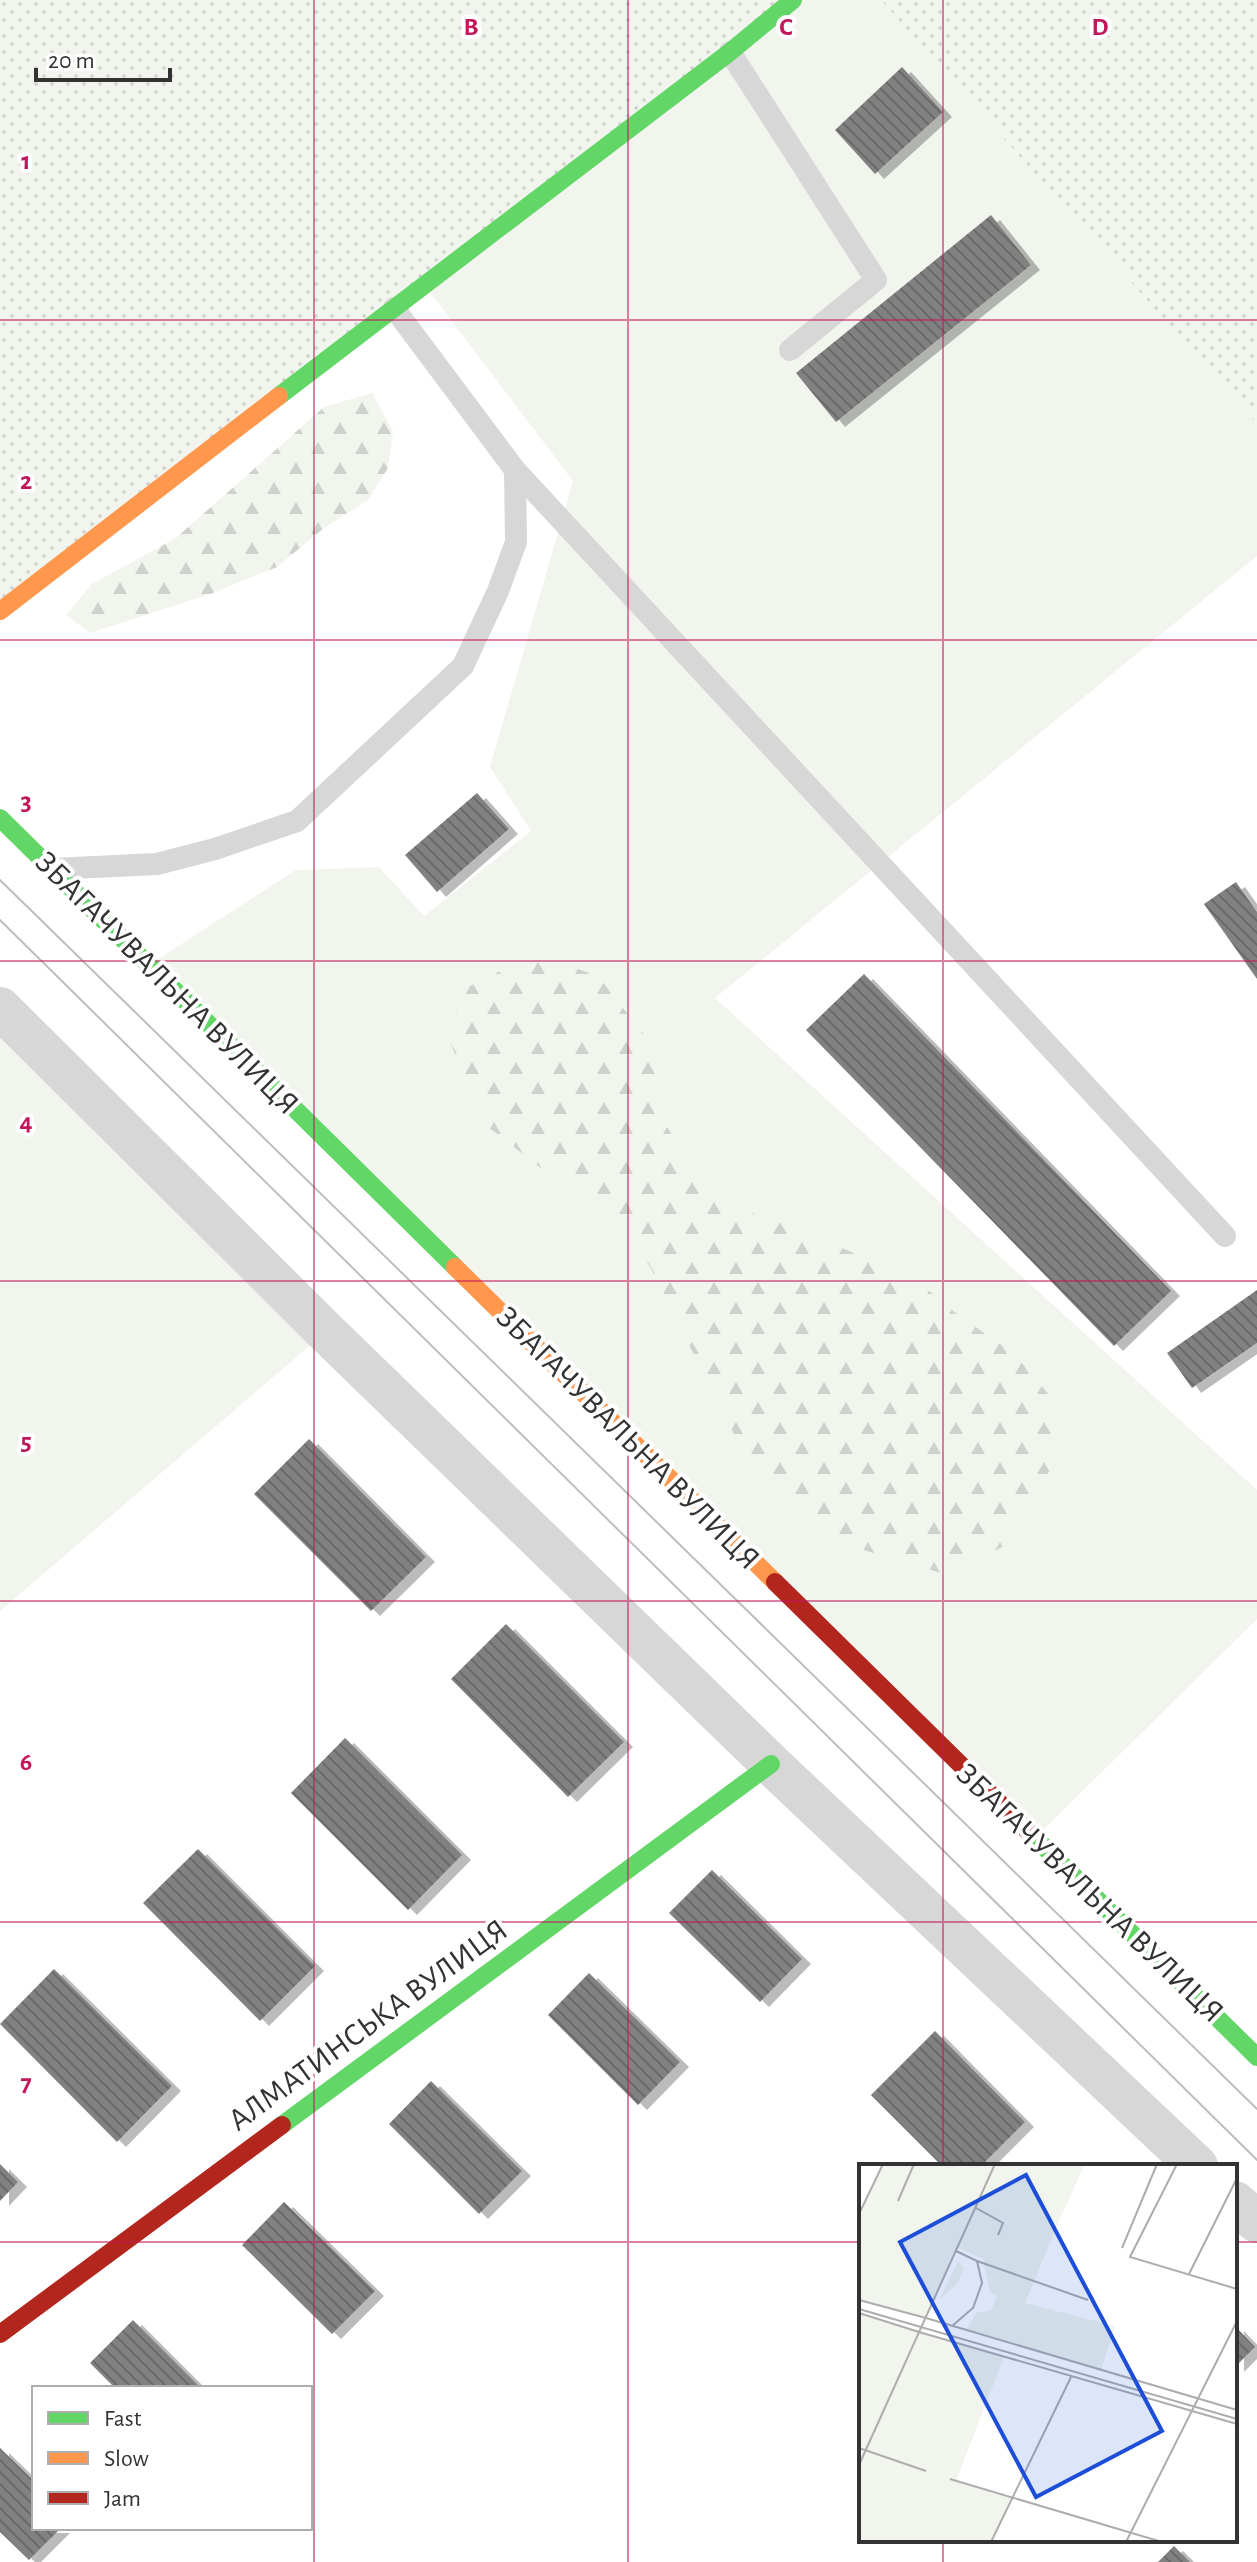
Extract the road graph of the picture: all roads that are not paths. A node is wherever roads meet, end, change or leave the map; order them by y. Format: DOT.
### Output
graph roads {
  1 [pos="793,0"];
  2 [pos="730,52"];
  3 [pos="394,308"];
  4 [pos="790,350"];
  5 [pos="515,470"];
  6 [pos="0,611"];
  7 [pos="0,818"];
  8 [pos="52,869"];
  9 [pos="0,1008"];
  10 [pos="1225,1236"];
  11 [pos="771,1764"];
  12 [pos="1257,2057"];
  13 [pos="1195,2164"];
  14 [pos="1237,2204"];
  15 [pos="1257,2222"];
  16 [pos="0,2334"];
  1 -- 2 [label="street"];
  2 -- 3 [label="street"];
  2 -- 4 [label="lane"];
  3 -- 5 [label="lane"];
  3 -- 6 [label="street"];
  5 -- 8 [label="lane"];
  5 -- 10 [label="lane"];
  7 -- 8 [label="street, ЗБАГАЧУВАЛЬНА ВУЛИЦЯ"];
  8 -- 12 [label="street, ЗБАГАЧУВАЛЬНА ВУЛИЦЯ"];
  9 -- 11 [label="street"];
  11 -- 13 [label="street"];
  11 -- 16 [label="street, АЛМАТИНСЬКА ВУЛИЦЯ"];
  14 -- 15 [label="street"];
}
